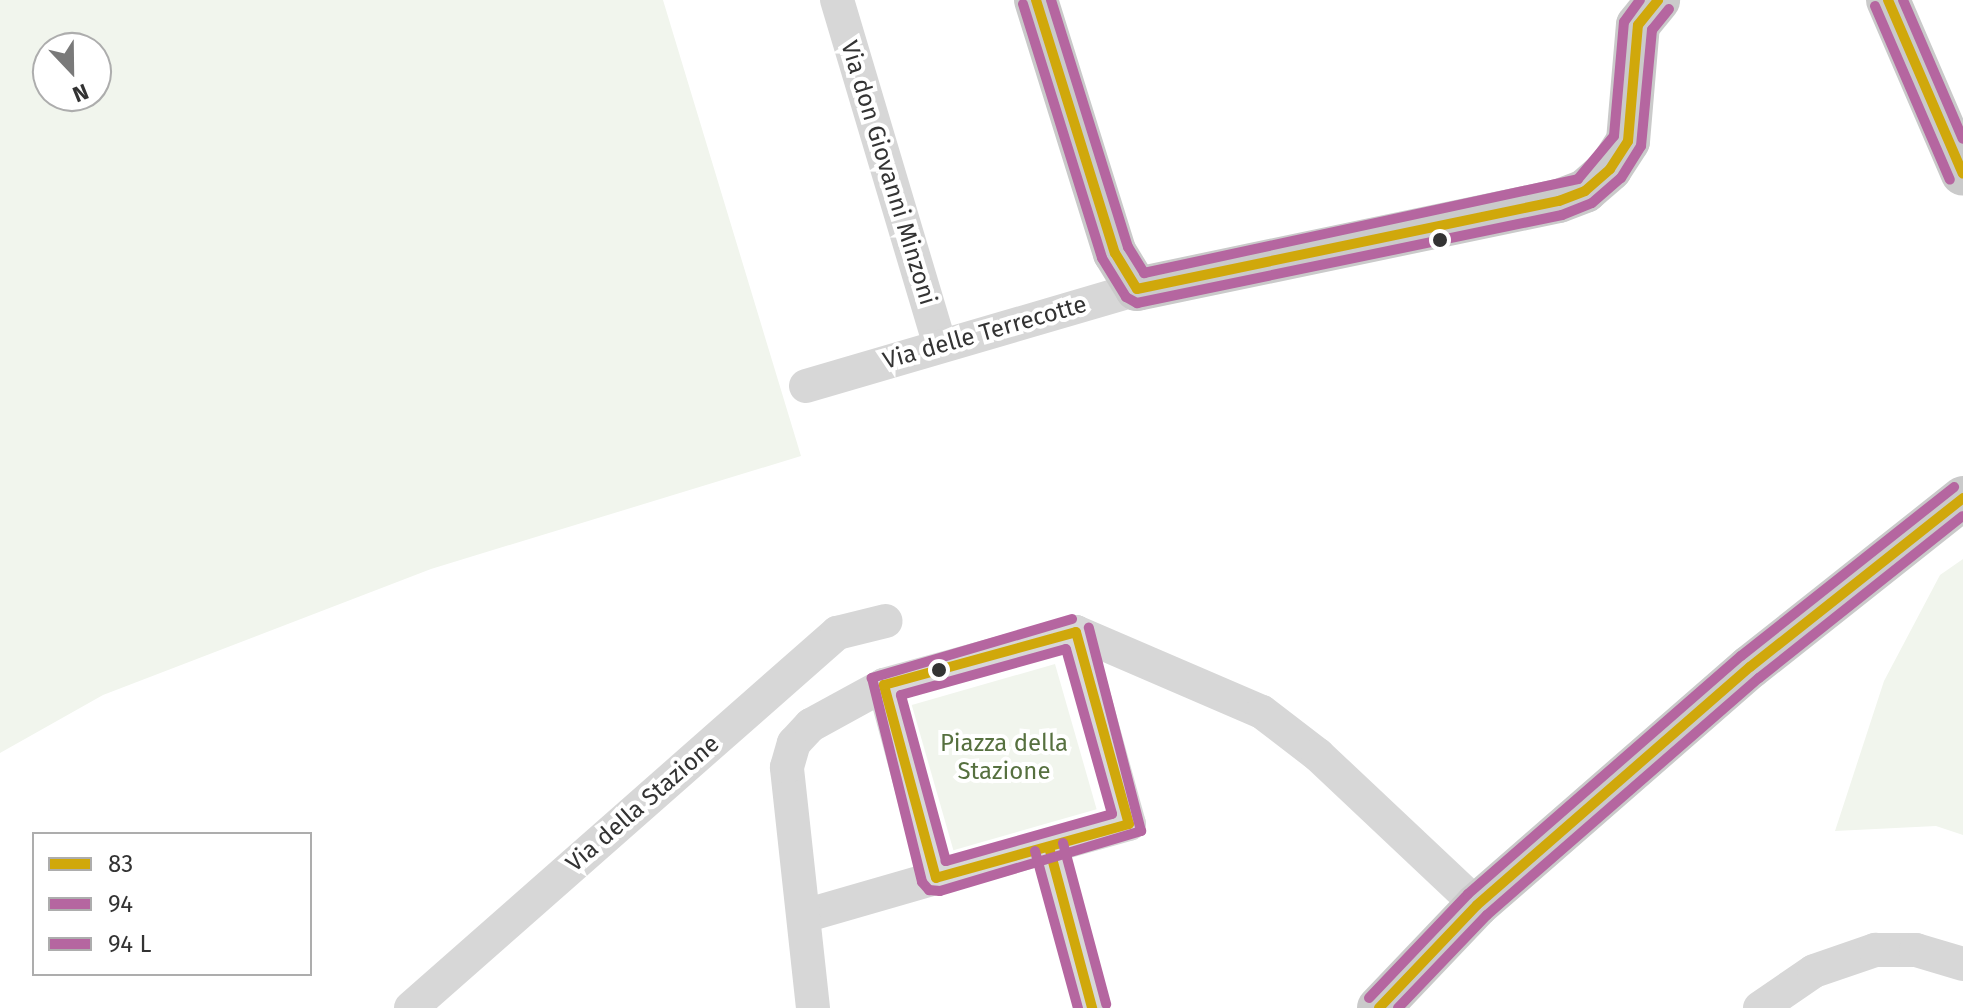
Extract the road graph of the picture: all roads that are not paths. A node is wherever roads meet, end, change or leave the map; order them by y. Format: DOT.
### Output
graph roads {
  1 [pos="837,0"];
  2 [pos="1036,0"];
  3 [pos="1886,2"];
  4 [pos="1650,3"];
  5 [pos="1962,171"];
  6 [pos="1137,289"];
  7 [pos="940,346"];
  8 [pos="806,386"];
  9 [pos="1963,498"];
  10 [pos="886,621"];
  11 [pos="1076,632"];
  12 [pos="884,685"];
  13 [pos="1049,847"];
  14 [pos="936,878"];
  15 [pos="1477,905"];
  16 [pos="804,916"];
  17 [pos="1963,964"];
  18 [pos="411,1008"];
  19 [pos="813,1008"];
  20 [pos="1092,1008"];
  21 [pos="1379,1008"];
  22 [pos="1760,1008"];
  1 -- 7 [label="street, Via don Giovanni Minzoni"];
  2 -- 6 [label="main road"];
  3 -- 5 [label="main road"];
  4 -- 6 [label="main road, Via delle Terrecotte"];
  6 -- 7 [label="street, Via delle Terrecotte"];
  7 -- 8 [label="street, Via delle Terrecotte"];
  9 -- 15 [label="main road"];
  10 -- 18 [label="street, Via della Stazione"];
  11 -- 12 [label="street"];
  11 -- 13 [label="street"];
  11 -- 15 [label="street"];
  12 -- 14 [label="street"];
  12 -- 16 [label="street"];
  13 -- 14 [label="street"];
  13 -- 20 [label="street"];
  14 -- 16 [label="street"];
  15 -- 21 [label="main road"];
  16 -- 19 [label="street"];
  17 -- 22 [label="street"];
}
